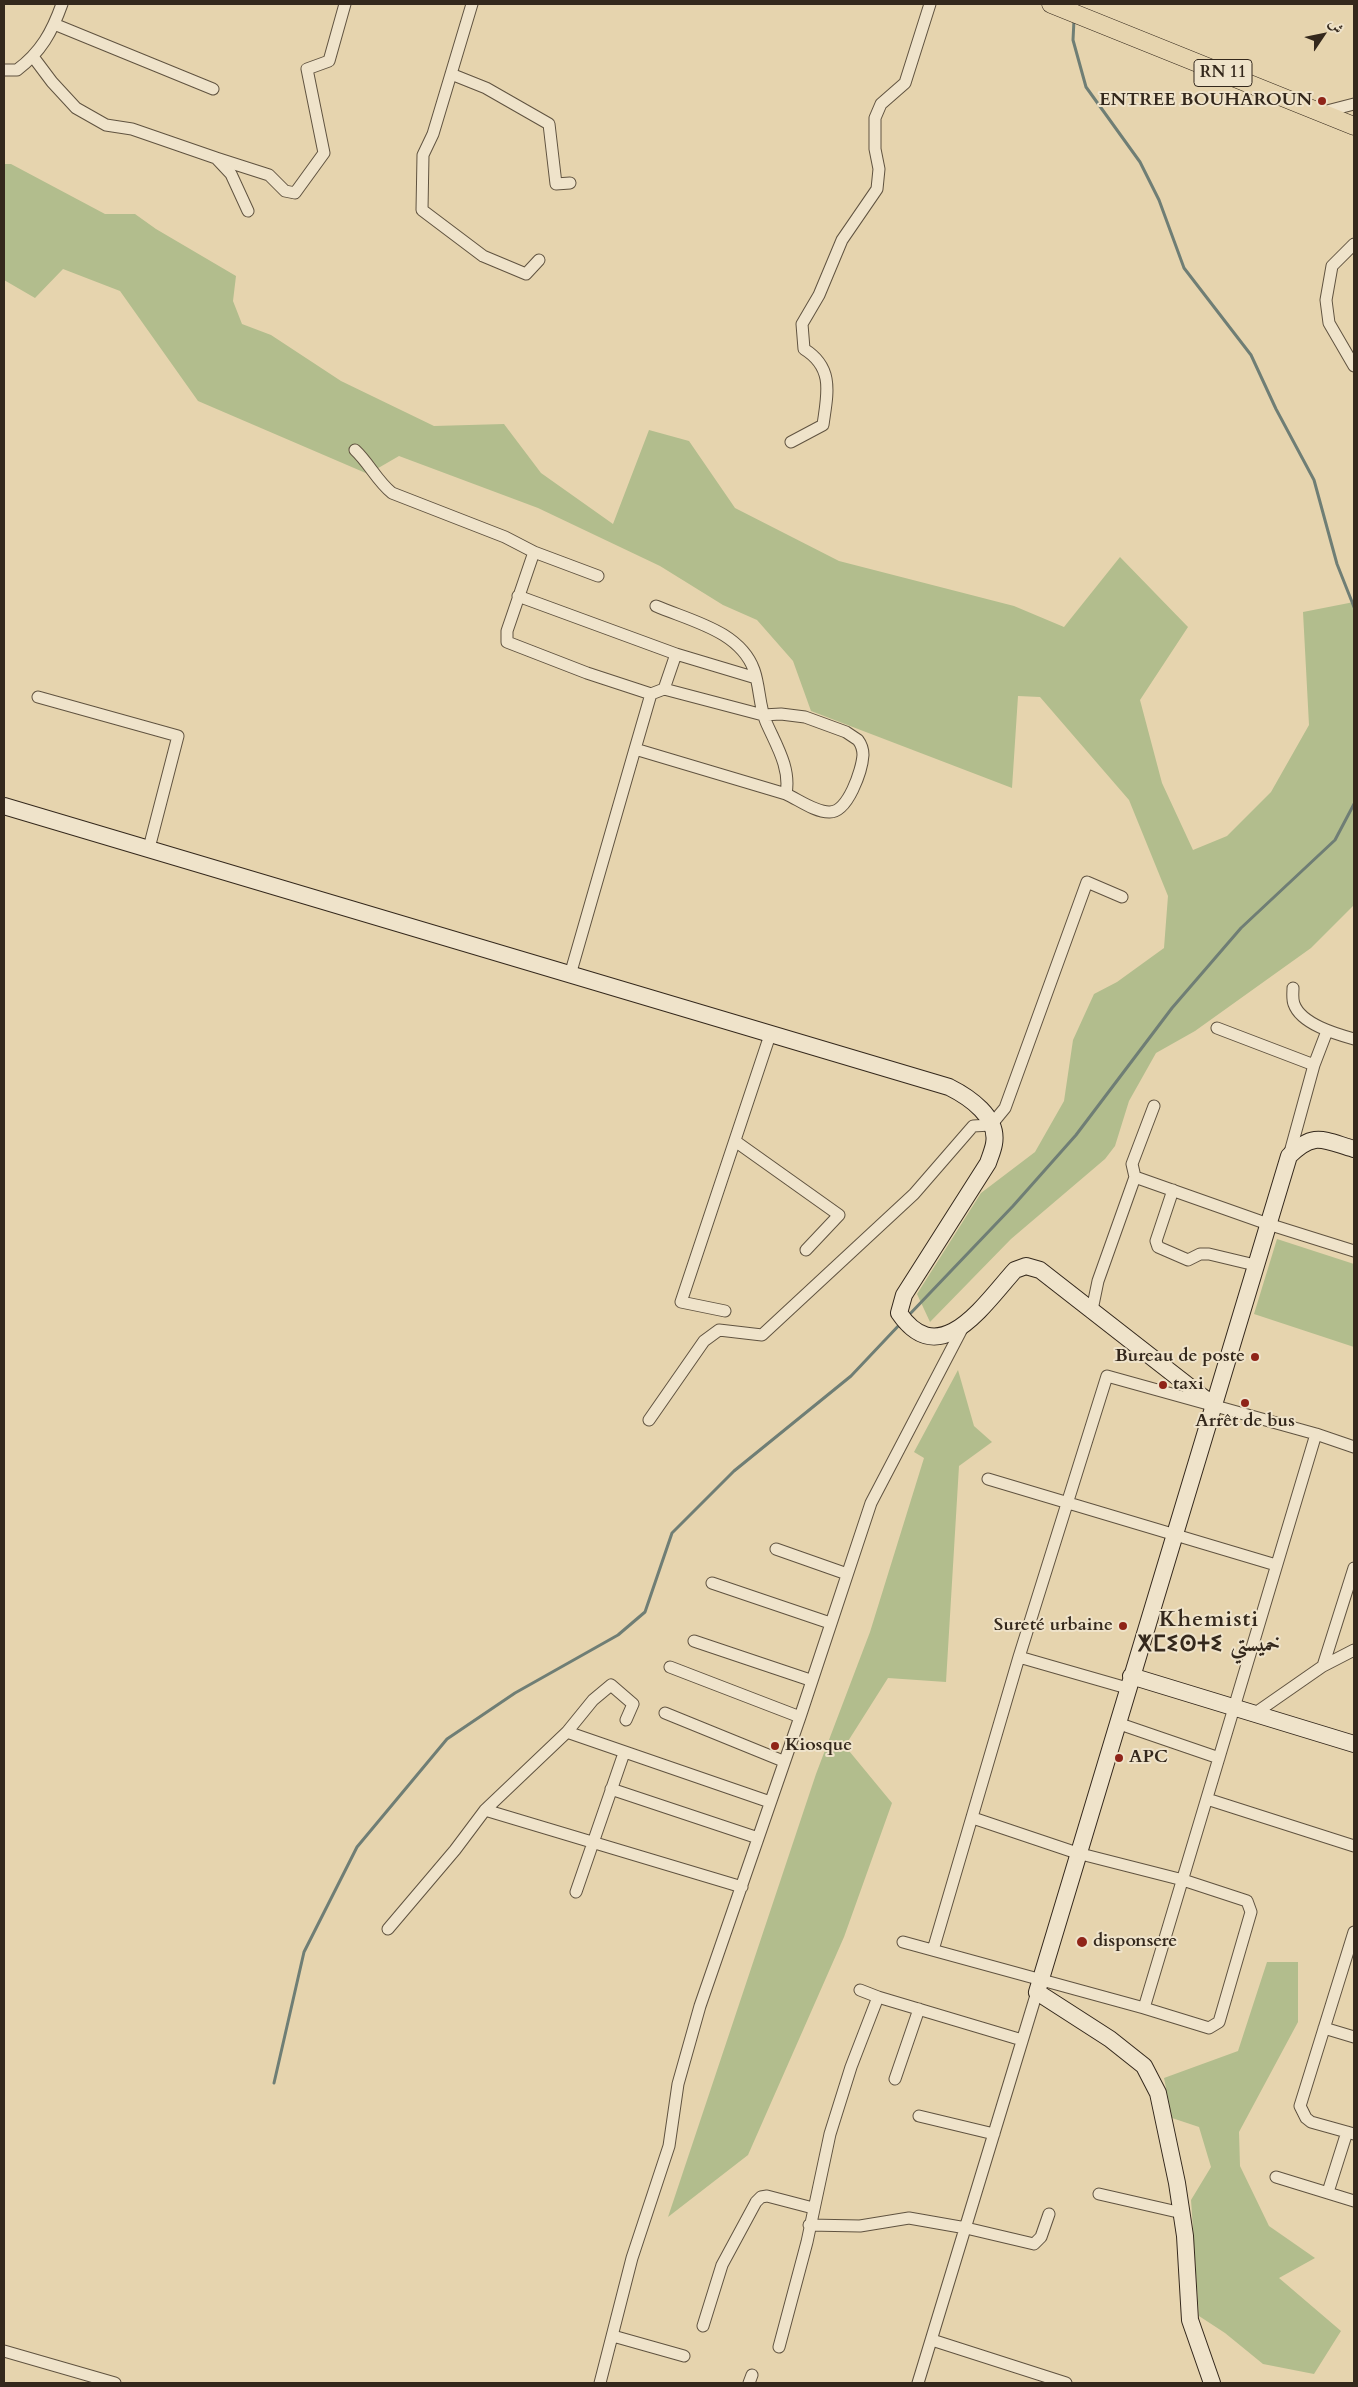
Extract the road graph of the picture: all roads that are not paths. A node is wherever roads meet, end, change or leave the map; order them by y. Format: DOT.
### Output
graph roads {
  1 [pos="62,4"];
  2 [pos="344,4"];
  3 [pos="472,4"];
  4 [pos="930,4"];
  5 [pos="1052,4"];
  6 [pos="54,24"];
  7 [pos="34,58"];
  8 [pos="4,70"];
  9 [pos="451,74"];
  10 [pos="213,89"];
  11 [pos="1354,104"];
  12 [pos="1323,112"];
  13 [pos="1354,126"];
  14 [pos="216,158"];
  15 [pos="570,184"];
  16 [pos="248,211"];
  17 [pos="1354,244"];
  18 [pos="539,260"];
  19 [pos="1354,366"];
  20 [pos="791,442"];
  21 [pos="355,450"];
  22 [pos="534,552"];
  23 [pos="598,576"];
  24 [pos="518,596"];
  25 [pos="656,606"];
  26 [pos="676,654"];
  27 [pos="756,678"];
  28 [pos="664,689"];
  29 [pos="651,694"];
  30 [pos="38,697"];
  31 [pos="763,715"];
  32 [pos="635,749"];
  33 [pos="786,794"];
  34 [pos="4,806"];
  35 [pos="149,848"];
  36 [pos="1122,897"];
  37 [pos="570,975"];
  38 [pos="1293,988"];
  39 [pos="1217,1028"];
  40 [pos="1327,1031"];
  41 [pos="770,1034"];
  42 [pos="1354,1040"];
  43 [pos="1314,1066"];
  44 [pos="1154,1106"];
  45 [pos="991,1125"];
  46 [pos="735,1141"];
  47 [pos="1354,1149"];
  48 [pos="1289,1156"];
  49 [pos="1135,1177"];
  50 [pos="1173,1190"];
  51 [pos="1268,1224"];
  52 [pos="806,1250"];
  53 [pos="1354,1251"];
  54 [pos="1256,1265"];
  55 [pos="1092,1310"];
  56 [pos="725,1311"];
  57 [pos="965,1324"];
  58 [pos="1213,1405"];
  59 [pos="649,1420"];
  60 [pos="1316,1434"];
  61 [pos="1354,1447"];
  62 [pos="988,1479"];
  63 [pos="1068,1503"];
  64 [pos="1173,1536"];
  65 [pos="776,1549"];
  66 [pos="1276,1565"];
  67 [pos="1354,1568"];
  68 [pos="846,1574"];
  69 [pos="712,1583"];
  70 [pos="830,1623"];
  71 [pos="694,1640"];
  72 [pos="1354,1650"];
  73 [pos="1019,1657"];
  74 [pos="1323,1666"];
  75 [pos="670,1667"];
  76 [pos="810,1680"];
  77 [pos="1129,1682"];
  78 [pos="1233,1707"];
  79 [pos="665,1713"];
  80 [pos="1254,1714"];
  81 [pos="800,1717"];
  82 [pos="626,1720"];
  83 [pos="1116,1723"];
  84 [pos="567,1732"];
  85 [pos="1354,1744"];
  86 [pos="624,1753"];
  87 [pos="1219,1758"];
  88 [pos="783,1760"];
  89 [pos="611,1789"];
  90 [pos="1207,1799"];
  91 [pos="770,1802"];
  92 [pos="485,1810"];
  93 [pos="973,1818"];
  94 [pos="758,1838"];
  95 [pos="593,1842"];
  96 [pos="1354,1846"];
  97 [pos="1077,1853"];
  98 [pos="1183,1880"];
  99 [pos="742,1887"];
  100 [pos="576,1892"];
  101 [pos="388,1929"];
  102 [pos="1354,1937"];
  103 [pos="903,1942"];
  104 [pos="933,1950"];
  105 [pos="1038,1986"];
  106 [pos="860,1990"];
  107 [pos="878,1997"];
  108 [pos="1144,2008"];
  109 [pos="919,2009"];
  110 [pos="1324,2028"];
  111 [pos="1354,2037"];
  112 [pos="1022,2040"];
  113 [pos="895,2080"];
  114 [pos="919,2116"];
  115 [pos="1351,2133"];
  116 [pos="994,2134"];
  117 [pos="1276,2177"];
  118 [pos="1328,2192"];
  119 [pos="1099,2194"];
  120 [pos="1354,2200"];
  121 [pos="813,2208"];
  122 [pos="1182,2213"];
  123 [pos="1048,2214"];
  124 [pos="809,2225"];
  125 [pos="966,2228"];
  126 [pos="703,2326"];
  127 [pos="613,2336"];
  128 [pos="932,2340"];
  129 [pos="778,2347"];
  130 [pos="4,2351"];
  131 [pos="684,2356"];
  132 [pos="115,2383"];
  133 [pos="600,2383"];
  134 [pos="918,2383"];
  135 [pos="1066,2383"];
  136 [pos="1212,2383"];
  1 -- 6 [label="street"];
  2 -- 14 [label="street"];
  3 -- 9 [label="street"];
  4 -- 20 [label="street"];
  5 -- 12 [label="main road, RN 11"];
  6 -- 7 [label="street"];
  6 -- 10 [label="street"];
  7 -- 8 [label="street"];
  7 -- 14 [label="street"];
  9 -- 15 [label="street"];
  9 -- 18 [label="street"];
  11 -- 12 [label="street"];
  12 -- 13 [label="main road, RN 11"];
  14 -- 16 [label="street"];
  17 -- 19 [label="street"];
  21 -- 22 [label="street"];
  22 -- 23 [label="street"];
  22 -- 24 [label="street"];
  24 -- 26 [label="street"];
  24 -- 29 [label="street"];
  25 -- 27 [label="street"];
  26 -- 27 [label="street"];
  26 -- 28 [label="street"];
  27 -- 31 [label="street"];
  28 -- 29 [label="street"];
  28 -- 31 [label="street"];
  29 -- 32 [label="street"];
  30 -- 35 [label="street"];
  31 -- 33 [label="street"];
  31 -- 33 [label="street"];
  32 -- 33 [label="street"];
  32 -- 37 [label="street"];
  34 -- 35 [label="street"];
  35 -- 37 [label="street"];
  36 -- 45 [label="street"];
  37 -- 41 [label="street"];
  38 -- 40 [label="street"];
  39 -- 43 [label="street"];
  40 -- 42 [label="street"];
  40 -- 43 [label="street"];
  41 -- 45 [label="street"];
  41 -- 46 [label="street"];
  43 -- 48 [label="street"];
  44 -- 49 [label="street"];
  45 -- 57 [label="street"];
  45 -- 59 [label="street"];
  46 -- 52 [label="street"];
  46 -- 56 [label="street"];
  47 -- 48 [label="street"];
  48 -- 51 [label="street"];
  49 -- 50 [label="street"];
  49 -- 55 [label="street"];
  50 -- 51 [label="street"];
  50 -- 54 [label="street"];
  51 -- 53 [label="street"];
  51 -- 54 [label="street"];
  54 -- 58 [label="street"];
  55 -- 57 [label="street"];
  55 -- 58 [label="street"];
  57 -- 68 [label="street"];
  58 -- 60 [label="street"];
  58 -- 63 [label="street"];
  58 -- 64 [label="street"];
  60 -- 61 [label="street"];
  60 -- 66 [label="street"];
  62 -- 63 [label="street"];
  63 -- 64 [label="street"];
  63 -- 73 [label="street"];
  64 -- 66 [label="street"];
  64 -- 77 [label="street"];
  65 -- 68 [label="street"];
  66 -- 78 [label="street"];
  67 -- 74 [label="street"];
  68 -- 70 [label="street"];
  69 -- 70 [label="street"];
  70 -- 76 [label="street"];
  71 -- 76 [label="street"];
  72 -- 74 [label="street"];
  73 -- 77 [label="street"];
  73 -- 93 [label="street"];
  74 -- 80 [label="street"];
  75 -- 81 [label="street"];
  76 -- 81 [label="street"];
  77 -- 78 [label="street"];
  77 -- 83 [label="street"];
  78 -- 80 [label="street"];
  78 -- 87 [label="street"];
  79 -- 88 [label="street"];
  80 -- 85 [label="street"];
  81 -- 88 [label="street"];
  82 -- 84 [label="street"];
  83 -- 87 [label="street"];
  83 -- 97 [label="street"];
  84 -- 86 [label="street"];
  84 -- 92 [label="street"];
  86 -- 89 [label="street"];
  86 -- 91 [label="street"];
  87 -- 90 [label="street"];
  88 -- 91 [label="street"];
  89 -- 94 [label="street"];
  89 -- 95 [label="street"];
  90 -- 96 [label="street"];
  90 -- 98 [label="street"];
  91 -- 94 [label="street"];
  92 -- 95 [label="street"];
  92 -- 101 [label="street"];
  93 -- 97 [label="street"];
  93 -- 104 [label="street"];
  94 -- 99 [label="street"];
  95 -- 99 [label="street"];
  95 -- 100 [label="street"];
  97 -- 98 [label="street"];
  97 -- 105 [label="street"];
  98 -- 108 [label="street"];
  98 -- 108 [label="street"];
  99 -- 127 [label="street"];
  102 -- 110 [label="street"];
  103 -- 104 [label="street"];
  104 -- 105 [label="street"];
  105 -- 108 [label="street"];
  105 -- 112 [label="street"];
  105 -- 122 [label="street"];
  106 -- 107 [label="street"];
  107 -- 109 [label="street"];
  107 -- 121 [label="street"];
  109 -- 112 [label="street"];
  109 -- 113 [label="street"];
  110 -- 111 [label="street"];
  110 -- 115 [label="street"];
  112 -- 116 [label="street"];
  114 -- 116 [label="street"];
  115 -- 118 [label="street"];
  116 -- 125 [label="street"];
  117 -- 118 [label="street"];
  118 -- 120 [label="street"];
  119 -- 122 [label="street"];
  121 -- 124 [label="street"];
  121 -- 126 [label="street"];
  122 -- 136 [label="street"];
  123 -- 125 [label="street"];
  124 -- 125 [label="street"];
  124 -- 129 [label="street"];
  125 -- 128 [label="street"];
  127 -- 131 [label="street"];
  127 -- 133 [label="street"];
  128 -- 134 [label="street"];
  128 -- 135 [label="street"];
  130 -- 132 [label="street"];
}
